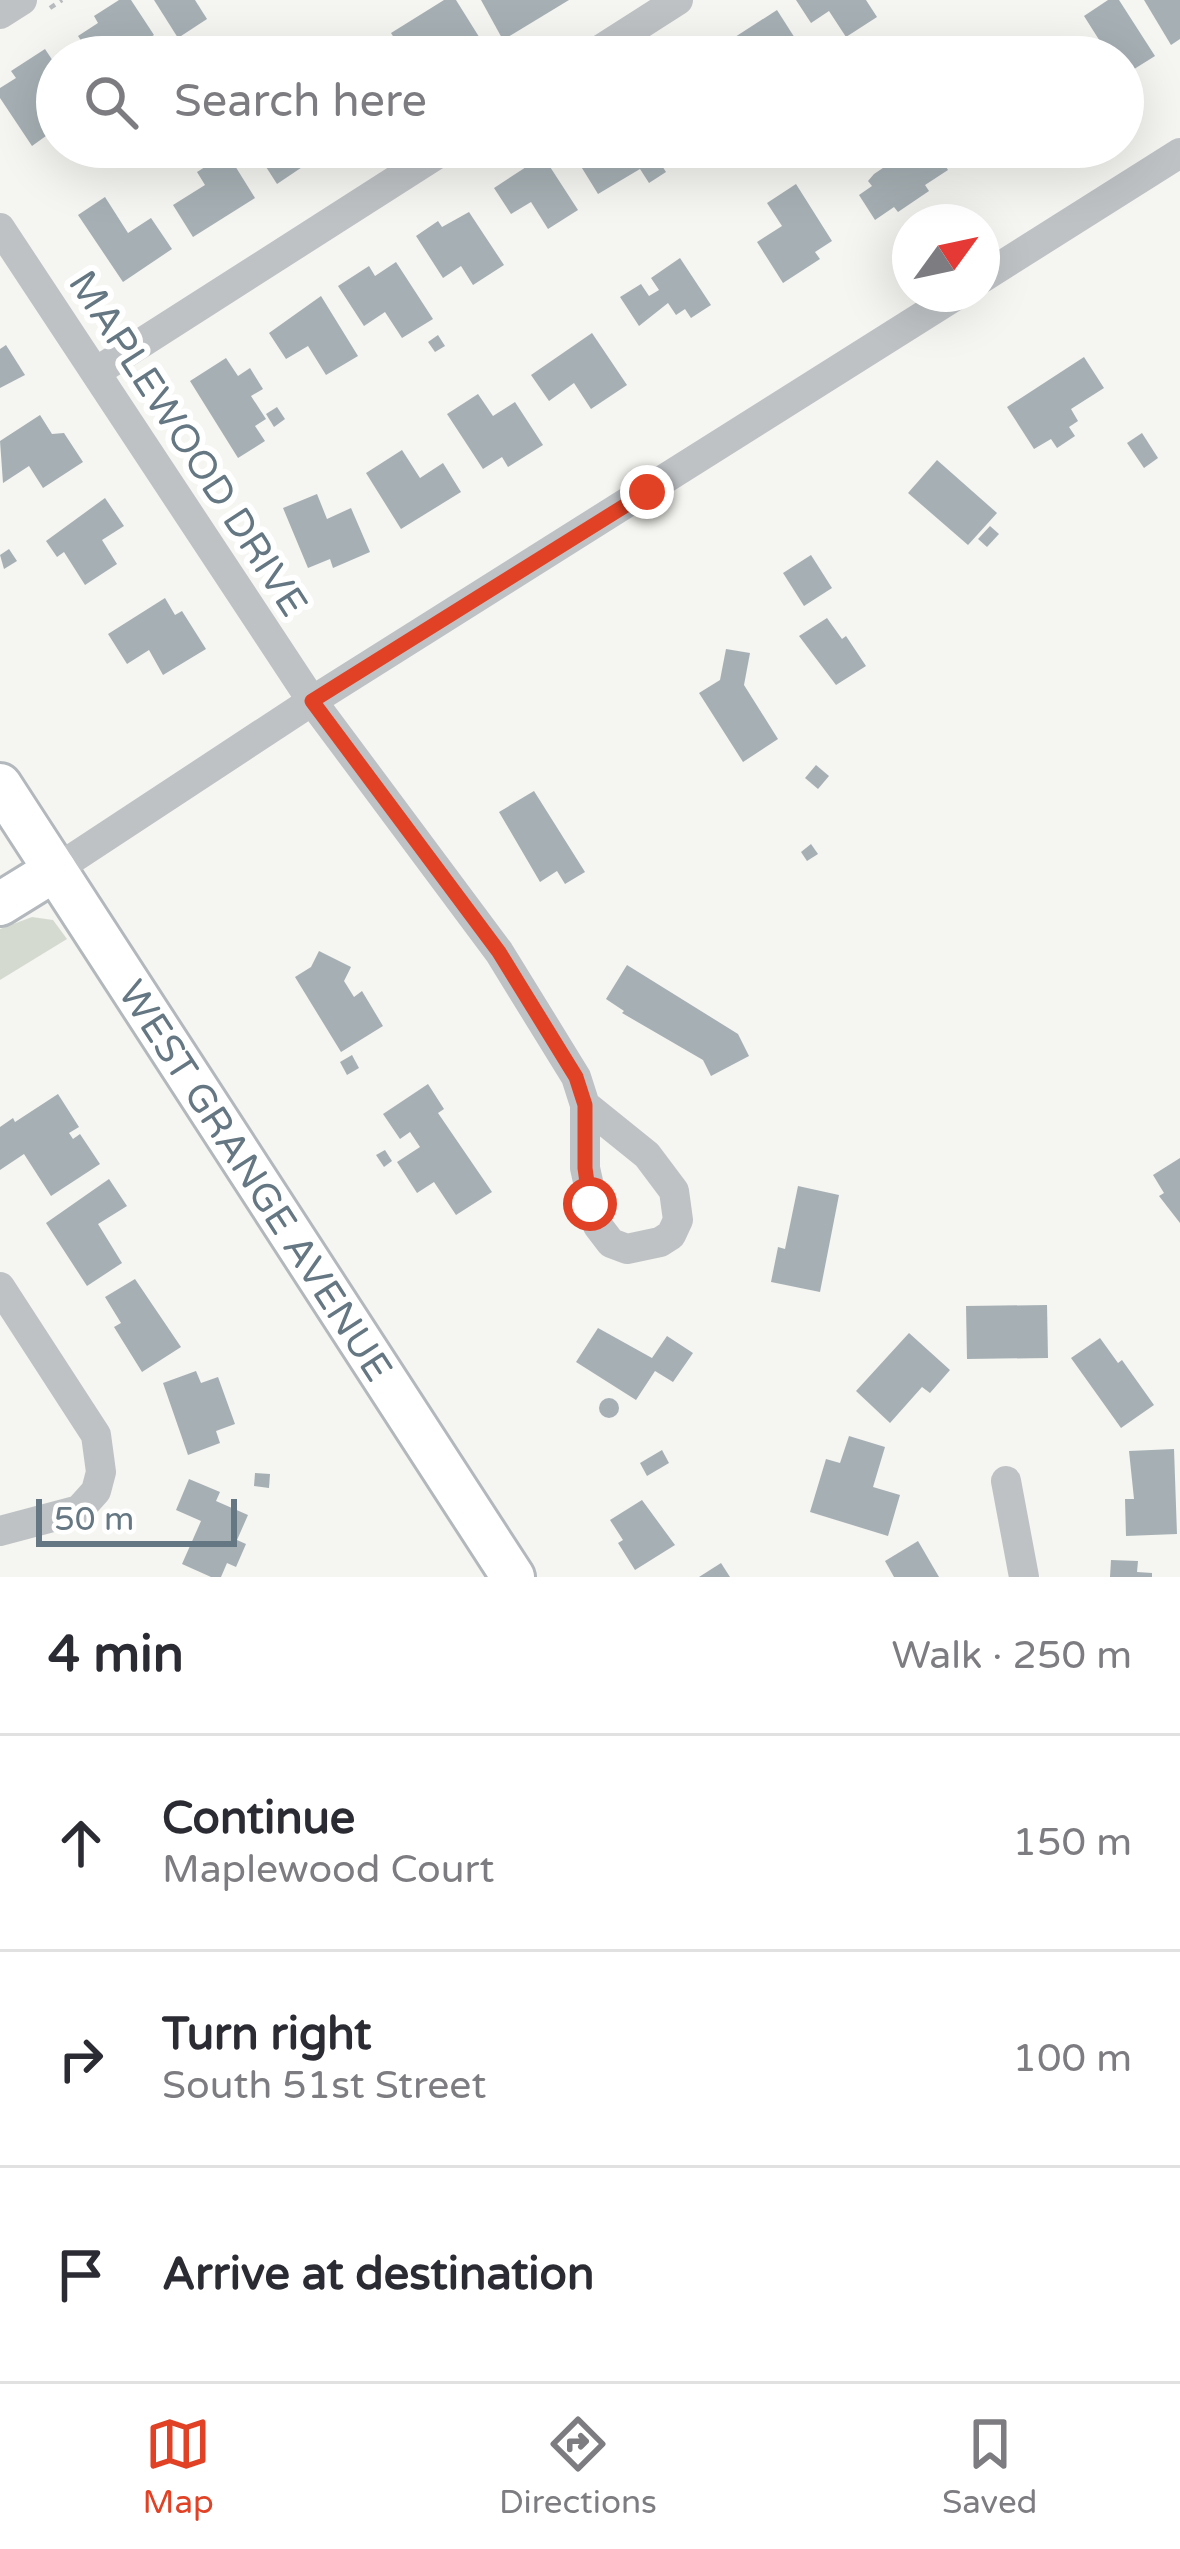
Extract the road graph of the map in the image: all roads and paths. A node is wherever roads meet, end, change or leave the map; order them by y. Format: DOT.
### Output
graph roads {
  1 [pos="22,0"];
  2 [pos="678,0"];
  3 [pos="0,14"];
  4 [pos="622,36"];
  5 [pos="1180,153"];
  6 [pos="415,168"];
  7 [pos="0,228"];
  8 [pos="1000,267"];
  9 [pos="929,312"];
  10 [pos="96,372"];
  11 [pos="312,701"];
  12 [pos="0,785"];
  13 [pos="55,870"];
  14 [pos="0,904"];
  15 [pos="585,1105"];
  16 [pos="0,1287"];
  17 [pos="1006,1481"];
  18 [pos="0,1530"];
  19 [pos="513,1577"];
  20 [pos="1024,1577"];
  1 -- 3 [label="street"];
  2 -- 4 [label="street"];
  5 -- 8 [label="street"];
  6 -- 10 [label="street"];
  7 -- 10 [label="street, MAPLEWOOD DRIVE"];
  9 -- 11 [label="street"];
  10 -- 11 [label="street, MAPLEWOOD DRIVE"];
  11 -- 13 [label="street"];
  11 -- 15 [label="street, MAPLEWOOD DRIVE"];
  12 -- 13 [label="street, WEST GRANGE AVENUE"];
  13 -- 14 [label="street"];
  13 -- 19 [label="street, WEST GRANGE AVENUE"];
  15 -- 15 [label="street"];
  16 -- 18 [label="street"];
  17 -- 20 [label="street"];
}
